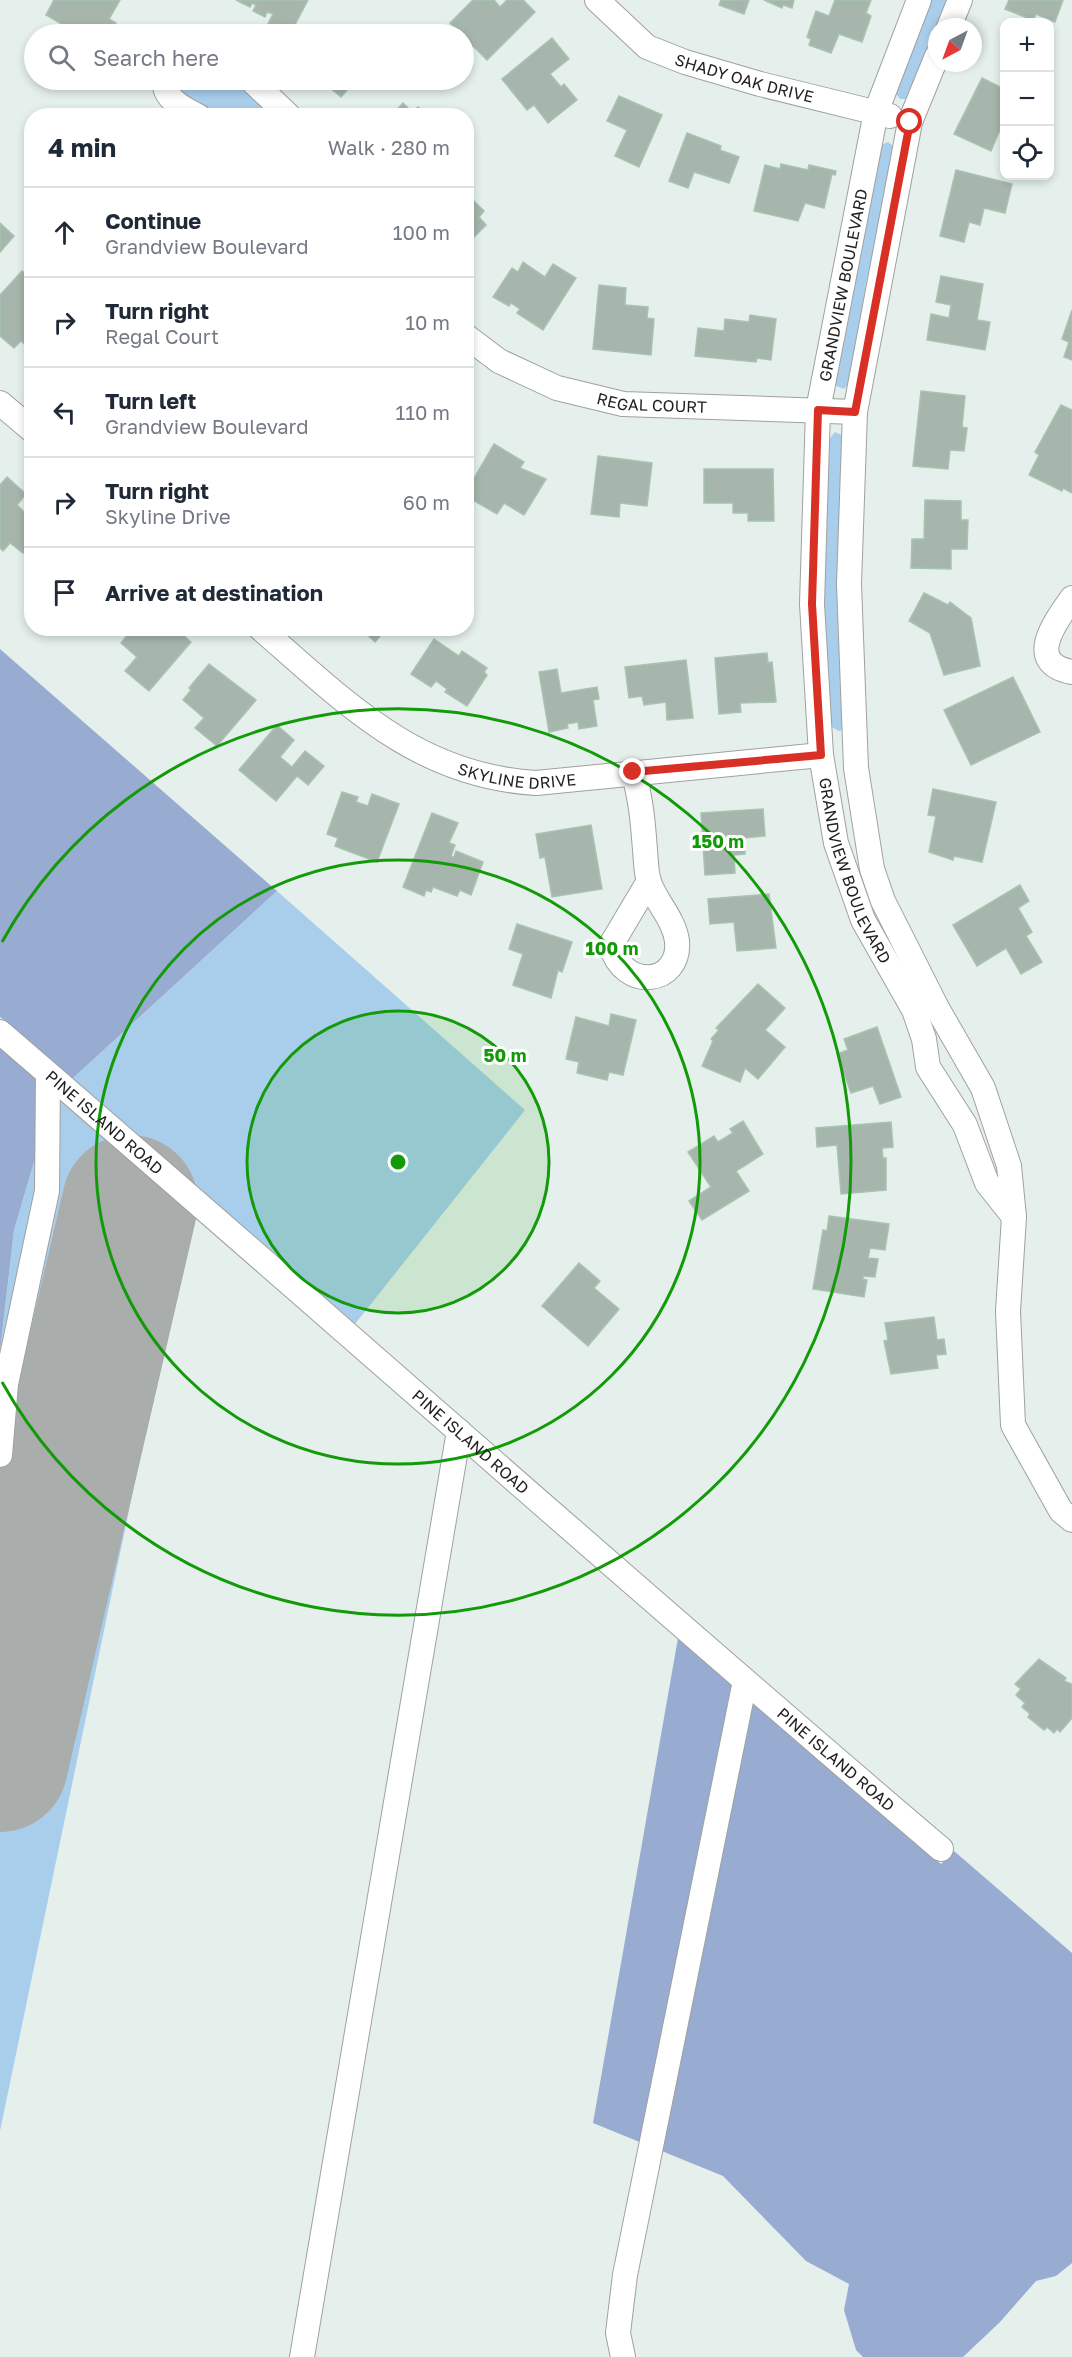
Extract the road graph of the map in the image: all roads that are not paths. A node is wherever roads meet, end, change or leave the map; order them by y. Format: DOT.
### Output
graph roads {
  1 [pos="597,0"];
  2 [pos="919,0"];
  3 [pos="960,0"];
  4 [pos="953,18"];
  5 [pos="930,72"];
  6 [pos="167,90"];
  7 [pos="262,90"];
  8 [pos="185,108"];
  9 [pos="281,108"];
  10 [pos="876,112"];
  11 [pos="910,122"];
  12 [pos="474,342"];
  13 [pos="0,402"];
  14 [pos="818,410"];
  15 [pos="855,412"];
  16 [pos="24,423"];
  17 [pos="1072,598"];
  18 [pos="269,636"];
  19 [pos="1072,672"];
  20 [pos="821,755"];
  21 [pos="633,772"];
  22 [pos="649,882"];
  23 [pos="0,1032"];
  24 [pos="48,1074"];
  25 [pos="1014,1217"];
  26 [pos="459,1431"];
  27 [pos="0,1455"];
  28 [pos="1072,1520"];
  29 [pos="745,1681"];
  30 [pos="941,1849"];
  31 [pos="302,2357"];
  32 [pos="623,2357"];
  1 -- 10 [label="street, SHADY OAK DRIVE"];
  2 -- 10 [label="street, GRANDVIEW BOULEVARD"];
  3 -- 4 [label="street"];
  5 -- 11 [label="street, GRANDVIEW BOULEVARD"];
  6 -- 8 [label="street"];
  7 -- 9 [label="street"];
  10 -- 11 [label="street, SHADY OAK DRIVE"];
  10 -- 14 [label="street, GRANDVIEW BOULEVARD"];
  11 -- 15 [label="street, GRANDVIEW BOULEVARD"];
  12 -- 14 [label="street, REGAL COURT"];
  13 -- 16 [label="street"];
  14 -- 15 [label="street, REGAL COURT"];
  14 -- 20 [label="street, GRANDVIEW BOULEVARD"];
  15 -- 25 [label="street, GRANDVIEW BOULEVARD"];
  17 -- 19 [label="street"];
  18 -- 21 [label="street, SKYLINE DRIVE"];
  20 -- 21 [label="street, SKYLINE DRIVE"];
  20 -- 25 [label="street, GRANDVIEW BOULEVARD"];
  21 -- 22 [label="street"];
  23 -- 24 [label="street, PINE ISLAND ROAD"];
  24 -- 26 [label="street, PINE ISLAND ROAD"];
  24 -- 27 [label="street"];
  25 -- 28 [label="street, GRANDVIEW BOULEVARD"];
  26 -- 29 [label="street, PINE ISLAND ROAD"];
  26 -- 31 [label="street"];
  29 -- 30 [label="street, PINE ISLAND ROAD"];
  29 -- 32 [label="street"];
}
